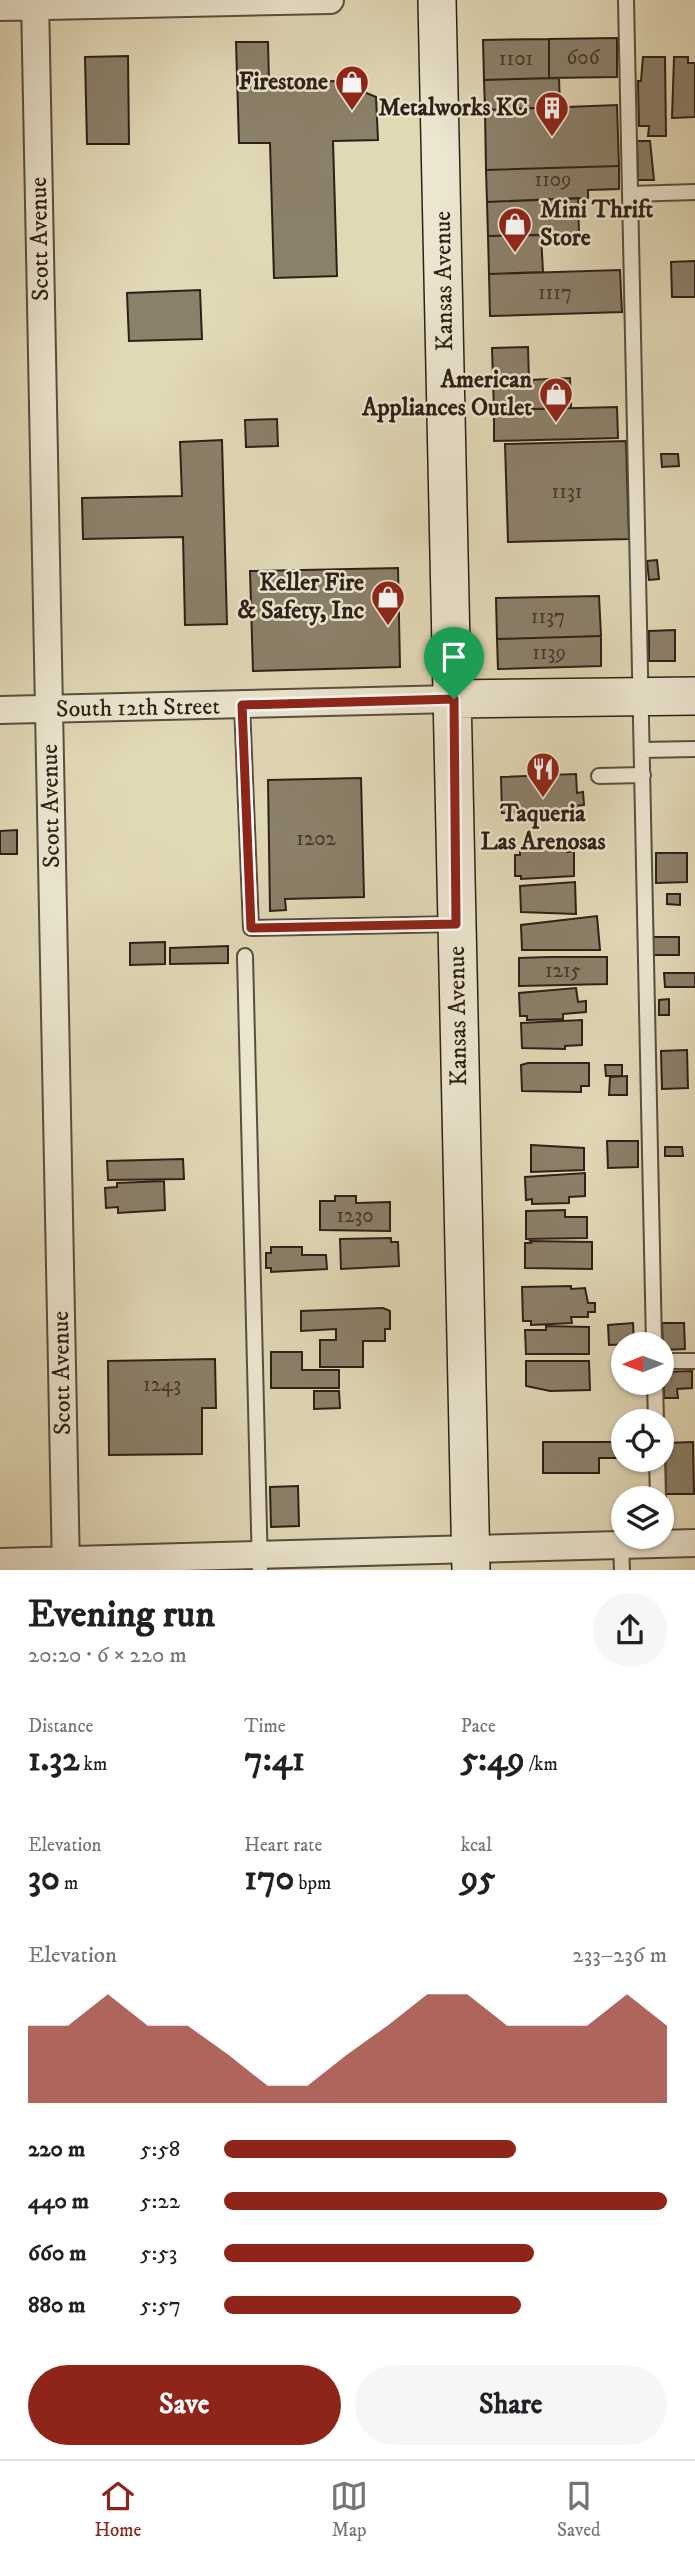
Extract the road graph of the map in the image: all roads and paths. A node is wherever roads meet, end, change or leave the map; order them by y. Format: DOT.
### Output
graph roads {
  1 [pos="330,0"];
  2 [pos="437,0"];
  3 [pos="626,0"];
  4 [pos="227,1"];
  5 [pos="36,3"];
  6 [pos="0,7"];
  7 [pos="695,192"];
  8 [pos="630,194"];
  9 [pos="695,696"];
  10 [pos="641,697"];
  11 [pos="454,699"];
  12 [pos="242,705"];
  13 [pos="0,710"];
  14 [pos="49,710"];
  15 [pos="695,749"];
  16 [pos="642,750"];
  17 [pos="643,775"];
  18 [pos="598,776"];
  19 [pos="456,924"];
  20 [pos="245,956"];
  21 [pos="654,1332"];
  22 [pos="674,1361"];
  23 [pos="695,1361"];
  24 [pos="674,1541"];
  25 [pos="695,1543"];
  26 [pos="640,1549"];
  27 [pos="621,1558"];
  28 [pos="471,1560"];
  29 [pos="0,1562"];
  30 [pos="260,1563"];
  31 [pos="66,1565"];
  1 -- 4 [label="street"];
  2 -- 11 [label="main road, Kansas Avenue"];
  3 -- 8 [label="lane"];
  4 -- 5 [label="street"];
  5 -- 6 [label="street"];
  5 -- 14 [label="street, Scott Avenue"];
  7 -- 8 [label="lane"];
  8 -- 10 [label="lane"];
  9 -- 10 [label="main road, South 12th Street"];
  10 -- 11 [label="main road, South 12th Street"];
  10 -- 16 [label="lane"];
  11 -- 12 [label="street, South 12th Street"];
  11 -- 19 [label="main road, Kansas Avenue"];
  12 -- 14 [label="street, South 12th Street"];
  12 -- 19 [label="lane"];
  13 -- 14 [label="street, South 12th Street"];
  14 -- 31 [label="street, Scott Avenue"];
  15 -- 16 [label="lane"];
  16 -- 17 [label="lane"];
  17 -- 18 [label="lane"];
  17 -- 21 [label="lane"];
  19 -- 28 [label="main road, Kansas Avenue"];
  20 -- 30 [label="lane"];
  22 -- 23 [label="lane"];
  24 -- 25 [label="street"];
  26 -- 27 [label="street"];
  27 -- 28 [label="street"];
  28 -- 30 [label="street"];
  29 -- 31 [label="street"];
  30 -- 31 [label="street"];
}
